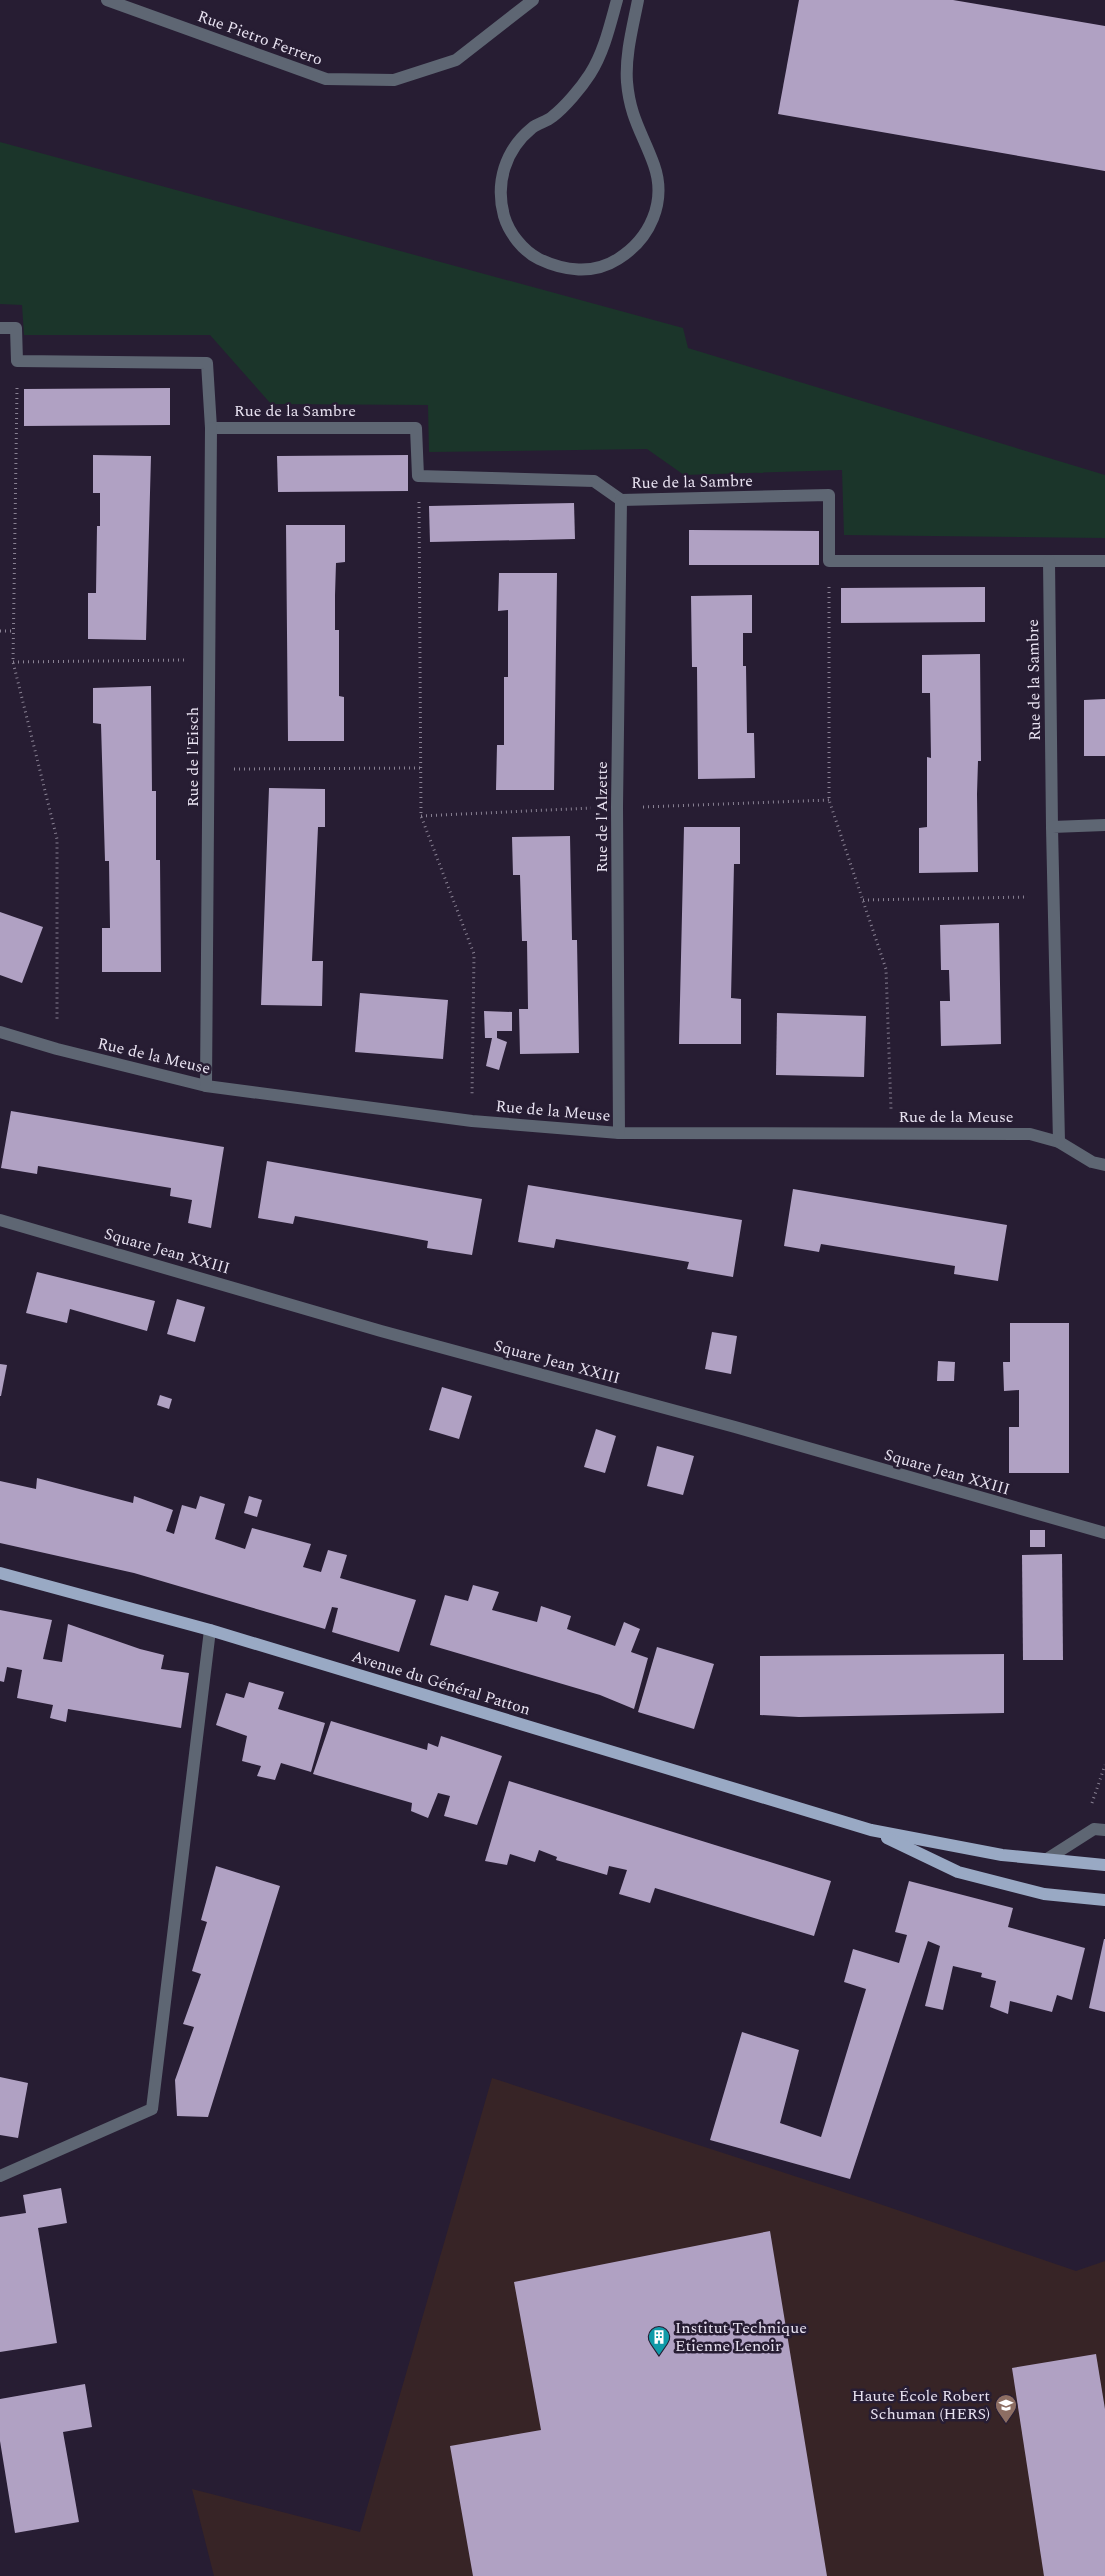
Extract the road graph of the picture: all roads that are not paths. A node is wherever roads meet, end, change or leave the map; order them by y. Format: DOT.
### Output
graph roads {
  1 [pos="107,0"];
  2 [pos="533,0"];
  3 [pos="617,0"];
  4 [pos="638,0"];
  5 [pos="0,328"];
  6 [pos="211,428"];
  7 [pos="621,500"];
  8 [pos="1049,561"];
  9 [pos="1105,561"];
  10 [pos="1105,825"];
  11 [pos="1052,826"];
  12 [pos="0,1032"];
  13 [pos="206,1086"];
  14 [pos="619,1133"];
  15 [pos="1059,1142"];
  16 [pos="1105,1165"];
  17 [pos="0,1220"];
  18 [pos="1105,1533"];
  19 [pos="0,1573"];
  20 [pos="210,1630"];
  21 [pos="872,1830"];
  22 [pos="1105,1830"];
  23 [pos="1047,1859"];
  24 [pos="1105,1865"];
  25 [pos="1105,1900"];
  26 [pos="0,2176"];
  1 -- 2 [label="street, Rue Pietro Ferrero"];
  3 -- 4 [label="street"];
  5 -- 6 [label="street, Rue de la Sambre"];
  6 -- 7 [label="street, Rue de la Sambre"];
  6 -- 13 [label="street, Rue de l'Eisch"];
  7 -- 8 [label="street, Rue de la Sambre"];
  7 -- 14 [label="street, Rue de l'Alzette"];
  8 -- 9 [label="street"];
  8 -- 11 [label="street, Rue de la Sambre"];
  10 -- 11 [label="street"];
  11 -- 15 [label="street, Rue de la Sambre"];
  12 -- 13 [label="street, Rue de la Meuse"];
  13 -- 14 [label="street, Rue de la Meuse"];
  14 -- 15 [label="street, Rue de la Meuse"];
  15 -- 16 [label="street, Rue de la Meuse"];
  17 -- 18 [label="street, Square Jean XXIII"];
  19 -- 20 [label="main road, Avenue du Général Patton"];
  20 -- 21 [label="main road, Avenue du Général Patton"];
  20 -- 26 [label="street"];
  21 -- 23 [label="main road, Avenue du Général Patton"];
  21 -- 25 [label="main road, Avenue du Général Patton"];
  22 -- 23 [label="street"];
  23 -- 24 [label="main road, Avenue du Général Patton"];
}
